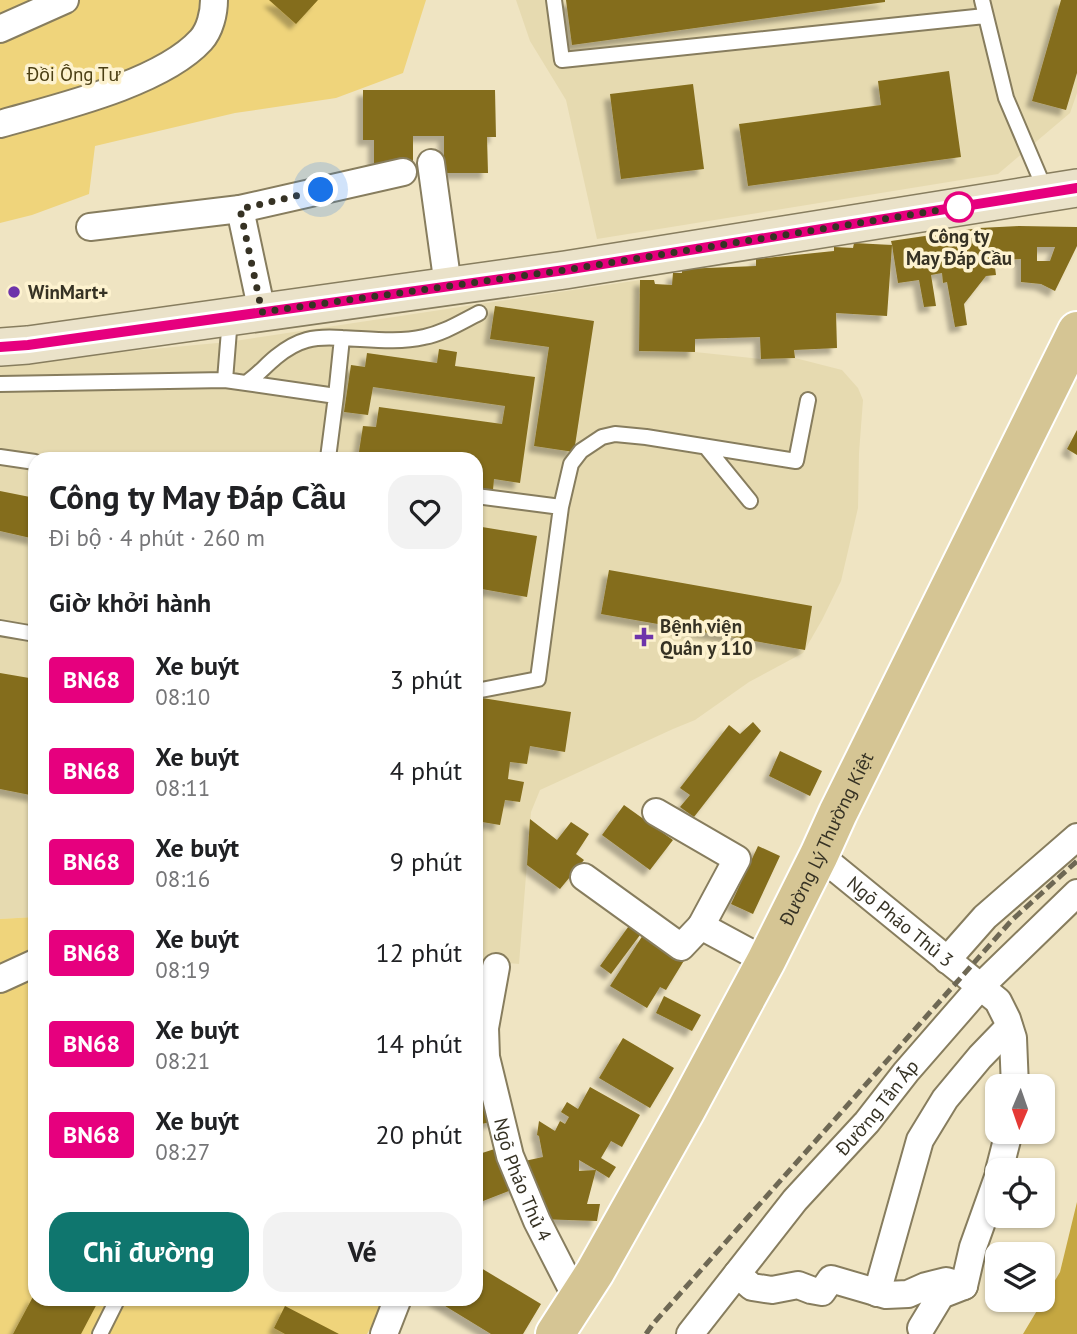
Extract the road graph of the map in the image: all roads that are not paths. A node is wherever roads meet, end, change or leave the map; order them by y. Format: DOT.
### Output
graph roads {
  1 [pos="65,0"];
  2 [pos="554,0"];
  3 [pos="982,0"];
  4 [pos="219,3"];
  5 [pos="985,16"];
  6 [pos="0,29"];
  7 [pos="0,124"];
  8 [pos="431,163"];
  9 [pos="403,172"];
  10 [pos="1062,191"];
  11 [pos="240,209"];
  12 [pos="90,227"];
  13 [pos="448,286"];
  14 [pos="480,313"];
  15 [pos="246,314"];
  16 [pos="1077,331"];
  17 [pos="342,338"];
  18 [pos="0,346"];
  19 [pos="225,380"];
  20 [pos="247,383"];
  21 [pos="0,384"];
  22 [pos="336,396"];
  23 [pos="808,400"];
  24 [pos="706,447"];
  25 [pos="329,452"];
  26 [pos="0,457"];
  27 [pos="28,461"];
  28 [pos="483,497"];
  29 [pos="750,501"];
  30 [pos="561,507"];
  31 [pos="0,628"];
  32 [pos="28,633"];
  33 [pos="483,690"];
  34 [pos="656,812"];
  35 [pos="1077,837"];
  36 [pos="819,855"];
  37 [pos="584,877"];
  38 [pos="1077,893"];
  39 [pos="701,926"];
  40 [pos="947,960"];
  41 [pos="766,961"];
  42 [pos="28,966"];
  43 [pos="496,967"];
  44 [pos="0,979"];
  45 [pos="980,987"];
  46 [pos="1009,1027"];
  47 [pos="1015,1074"];
  48 [pos="985,1213"];
  49 [pos="737,1274"];
  50 [pos="964,1286"];
  51 [pos="877,1293"];
  52 [pos="578,1301"];
  53 [pos="114,1306"];
  54 [pos="395,1306"];
  55 [pos="921,1328"];
  56 [pos="100,1334"];
  57 [pos="384,1334"];
  58 [pos="555,1334"];
  59 [pos="690,1334"];
  1 -- 6 [label="street"];
  2 -- 5 [label="lane"];
  3 -- 5 [label="lane"];
  4 -- 7 [label="street"];
  5 -- 10 [label="lane"];
  8 -- 13 [label="street"];
  9 -- 11 [label="street"];
  10 -- 13 [label="main road"];
  11 -- 12 [label="street"];
  11 -- 15 [label="street"];
  13 -- 15 [label="main road"];
  14 -- 17 [label="lane"];
  15 -- 18 [label="main road"];
  15 -- 19 [label="lane"];
  16 -- 36 [label="main road, Đường Lý Thường Kiệt"];
  17 -- 20 [label="lane"];
  17 -- 22 [label="lane"];
  19 -- 20 [label="lane"];
  19 -- 21 [label="lane"];
  20 -- 22 [label="lane"];
  22 -- 25 [label="lane"];
  23 -- 24 [label="lane"];
  24 -- 29 [label="lane"];
  24 -- 30 [label="lane"];
  26 -- 27 [label="lane"];
  28 -- 30 [label="lane"];
  30 -- 33 [label="lane"];
  31 -- 32 [label="lane"];
  34 -- 39 [label="street"];
  35 -- 40 [label="street"];
  36 -- 40 [label="street, Ngõ Pháo Thủ 3"];
  36 -- 41 [label="main road, Đường Lý Thường Kiệt"];
  37 -- 39 [label="street"];
  38 -- 45 [label="street, Đường Tân Ấp"];
  39 -- 41 [label="street"];
  40 -- 45 [label="street, Ngõ Pháo Thủ 3"];
  41 -- 52 [label="main road, Đường Lý Thường Kiệt"];
  42 -- 44 [label="street"];
  43 -- 52 [label="street, Ngõ Pháo Thủ 4"];
  45 -- 46 [label="street, Ngõ Pháo Thủ 3"];
  45 -- 49 [label="street, Đường Tân Ấp"];
  46 -- 47 [label="street, Ngõ Pháo Thủ 3"];
  46 -- 51 [label="street"];
  48 -- 50 [label="street"];
  49 -- 51 [label="street"];
  49 -- 59 [label="street, Đường Tân Ấp"];
  50 -- 51 [label="street"];
  50 -- 55 [label="street"];
  52 -- 58 [label="main road, Đường Lý Thường Kiệt"];
  53 -- 56 [label="lane"];
  54 -- 57 [label="street"];
}
